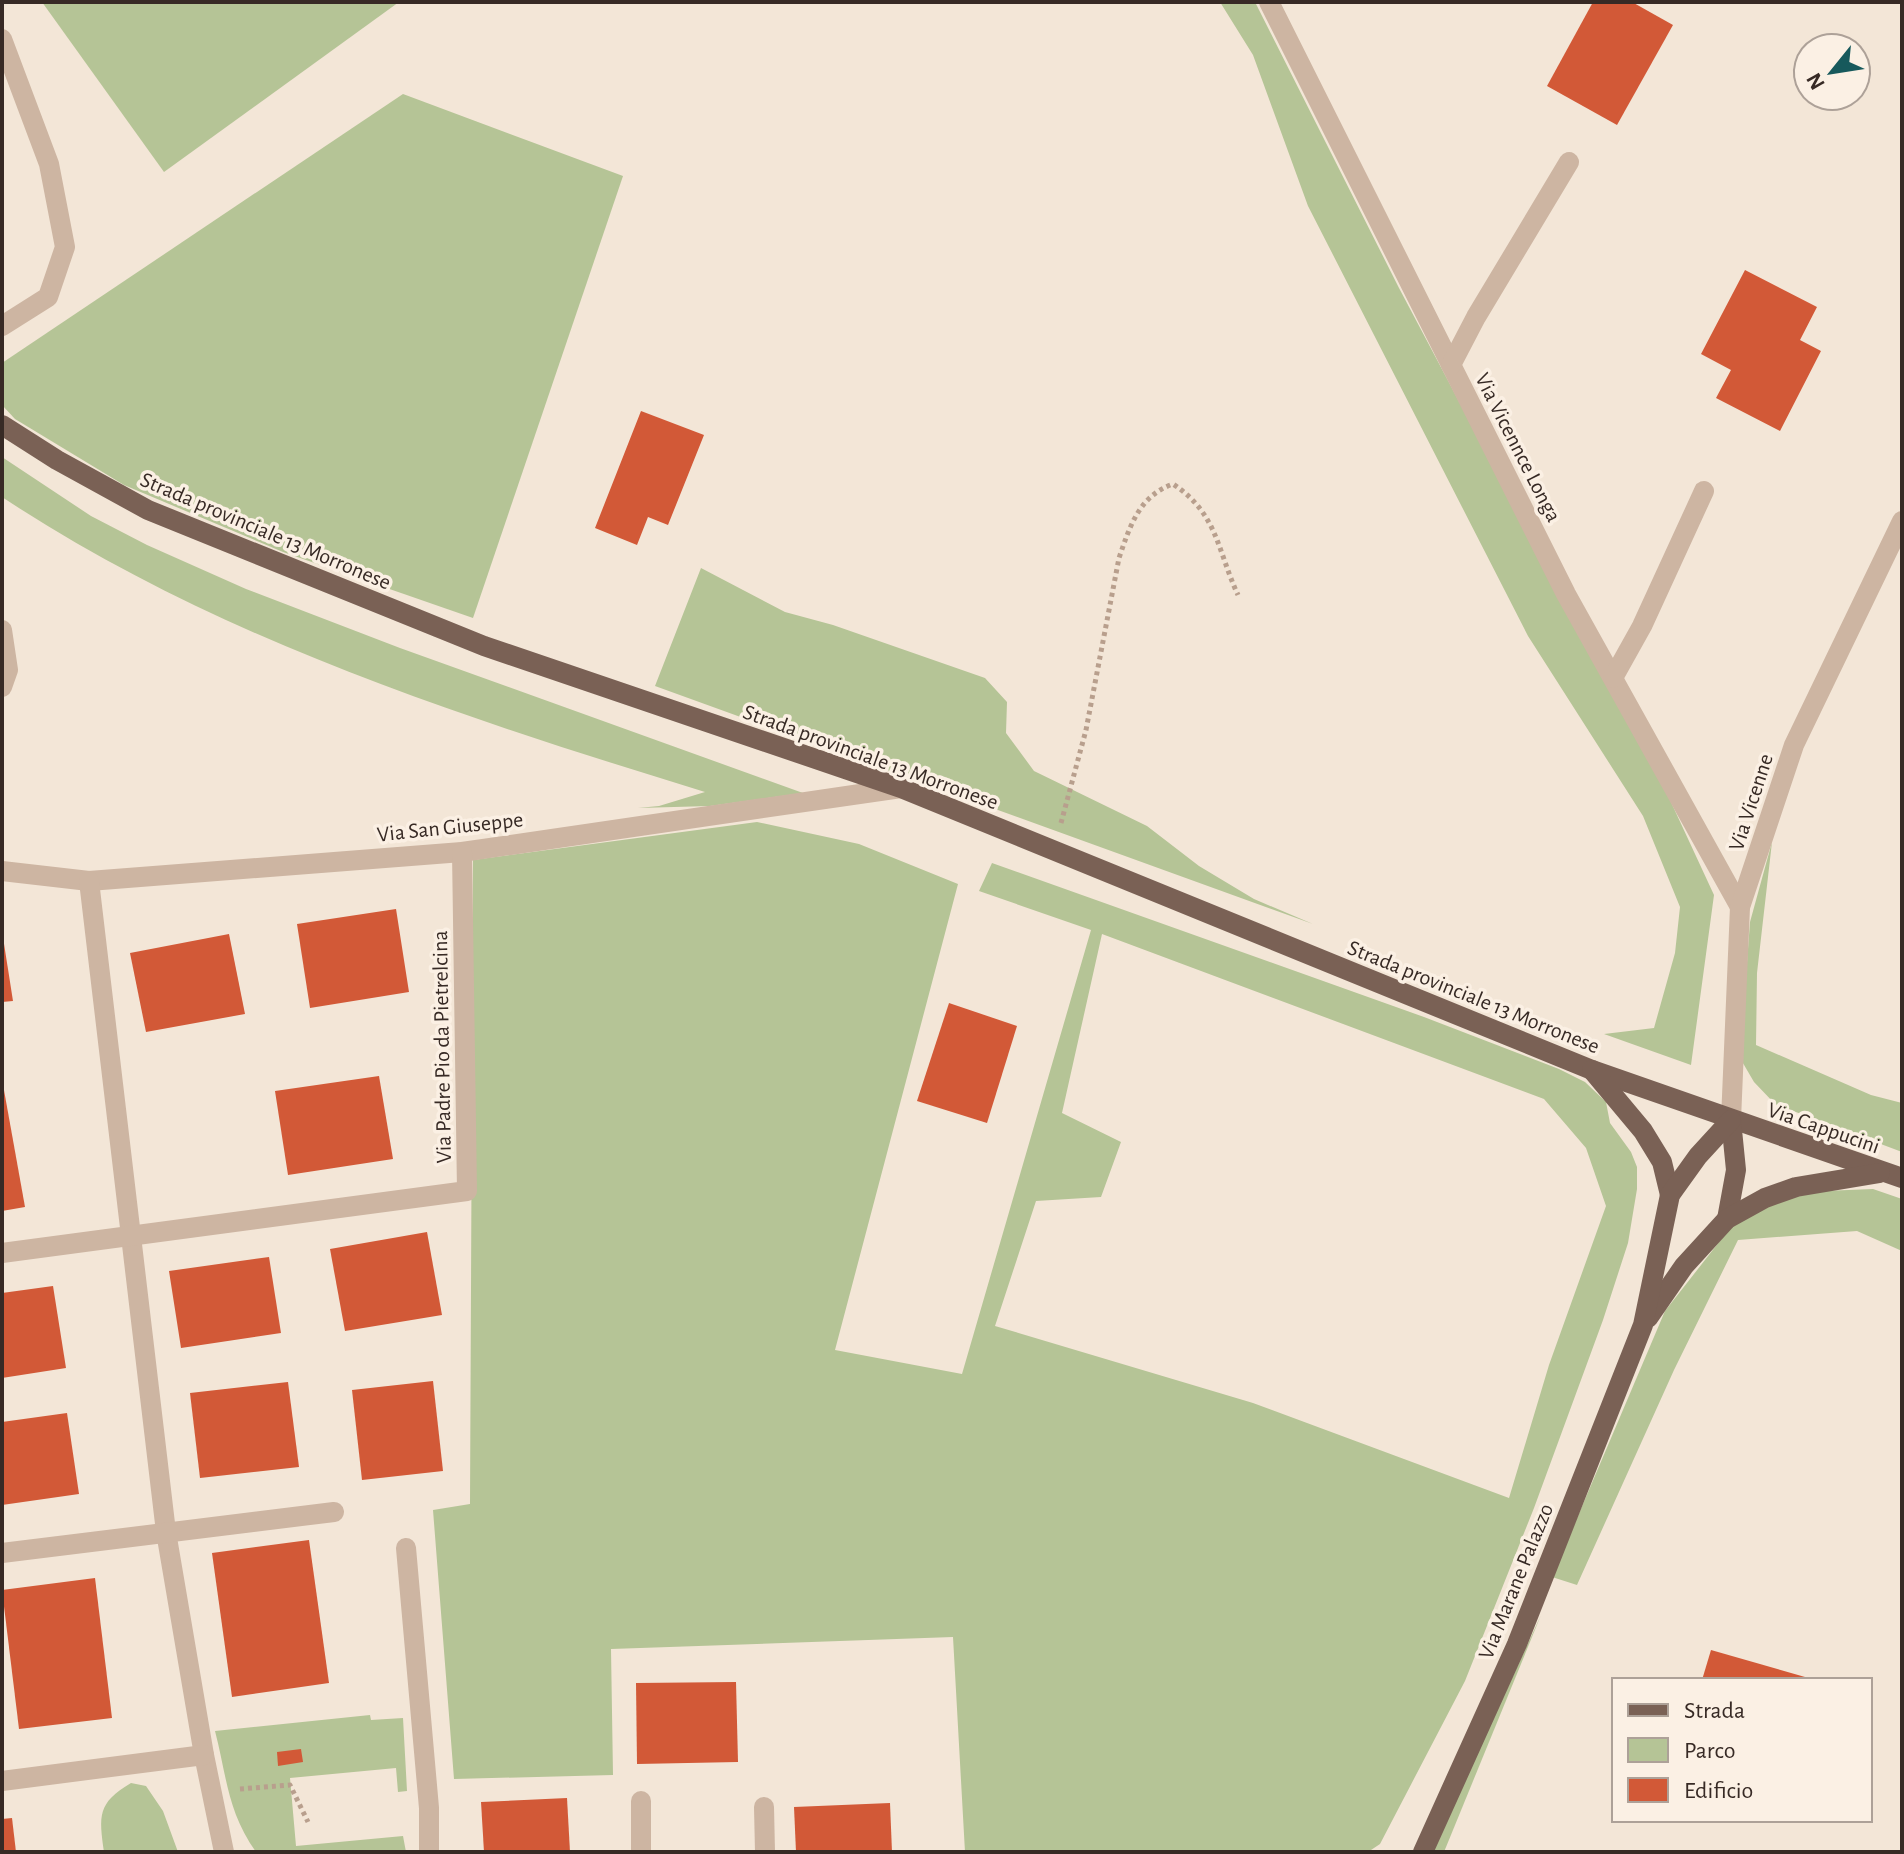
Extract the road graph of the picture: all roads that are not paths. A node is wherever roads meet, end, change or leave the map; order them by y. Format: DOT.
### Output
graph roads {
  1 [pos="1269,2"];
  2 [pos="2,39"];
  3 [pos="1569,162"];
  4 [pos="2,326"];
  5 [pos="1451,365"];
  6 [pos="2,425"];
  7 [pos="1704,491"];
  8 [pos="1902,521"];
  9 [pos="2,630"];
  10 [pos="1613,678"];
  11 [pos="2,687"];
  12 [pos="901,788"];
  13 [pos="462,852"];
  14 [pos="2,871"];
  15 [pos="89,881"];
  16 [pos="1740,907"];
  17 [pos="1592,1070"];
  18 [pos="1731,1120"];
  19 [pos="1893,1175"];
  20 [pos="1670,1195"];
  21 [pos="1727,1219"];
  22 [pos="131,1234"];
  23 [pos="2,1253"];
  24 [pos="1643,1325"];
  25 [pos="334,1512"];
  26 [pos="166,1532"];
  27 [pos="406,1548"];
  28 [pos="2,1553"];
  29 [pos="204,1755"];
  30 [pos="2,1781"];
  31 [pos="641,1801"];
  32 [pos="764,1807"];
  33 [pos="224,1852"];
  34 [pos="429,1852"];
  35 [pos="641,1852"];
  36 [pos="765,1852"];
  37 [pos="1423,1852"];
  1 -- 5 [label="street, Via Vicennce Longa"];
  2 -- 4 [label="street"];
  3 -- 5 [label="street"];
  5 -- 10 [label="street, Via Vicennce Longa"];
  6 -- 12 [label="main road, Strada provinciale 13 Morronese"];
  7 -- 10 [label="street"];
  8 -- 16 [label="street, Via Vicenne"];
  9 -- 11 [label="street"];
  10 -- 16 [label="street, Via Vicennce Longa"];
  12 -- 13 [label="street, Via San Giuseppe"];
  12 -- 17 [label="main road, Strada provinciale 13 Morronese"];
  13 -- 15 [label="street, Via San Giuseppe"];
  13 -- 22 [label="street, Via Padre Pio da Pietrelcina"];
  14 -- 15 [label="street, Via San Giuseppe"];
  15 -- 22 [label="street"];
  16 -- 18 [label="street, Via Vicenne"];
  17 -- 18 [label="main road, Strada provinciale 13 Morronese"];
  17 -- 20 [label="main road, Via Marane Palazzo"];
  18 -- 19 [label="main road, Via Cappucini"];
  18 -- 20 [label="main road, Via Marane Palazzo"];
  18 -- 21 [label="main road"];
  19 -- 21 [label="main road, Via Marane Palazzo"];
  20 -- 24 [label="main road, Via Marane Palazzo"];
  21 -- 24 [label="main road, Via Marane Palazzo"];
  22 -- 23 [label="street, Via Padre Pio da Pietrelcina"];
  22 -- 26 [label="street"];
  24 -- 37 [label="main road, Via Marane Palazzo"];
  25 -- 26 [label="street"];
  26 -- 28 [label="street"];
  26 -- 29 [label="street"];
  27 -- 34 [label="street"];
  29 -- 30 [label="street"];
  29 -- 33 [label="street"];
  31 -- 35 [label="street"];
  32 -- 36 [label="street"];
}
